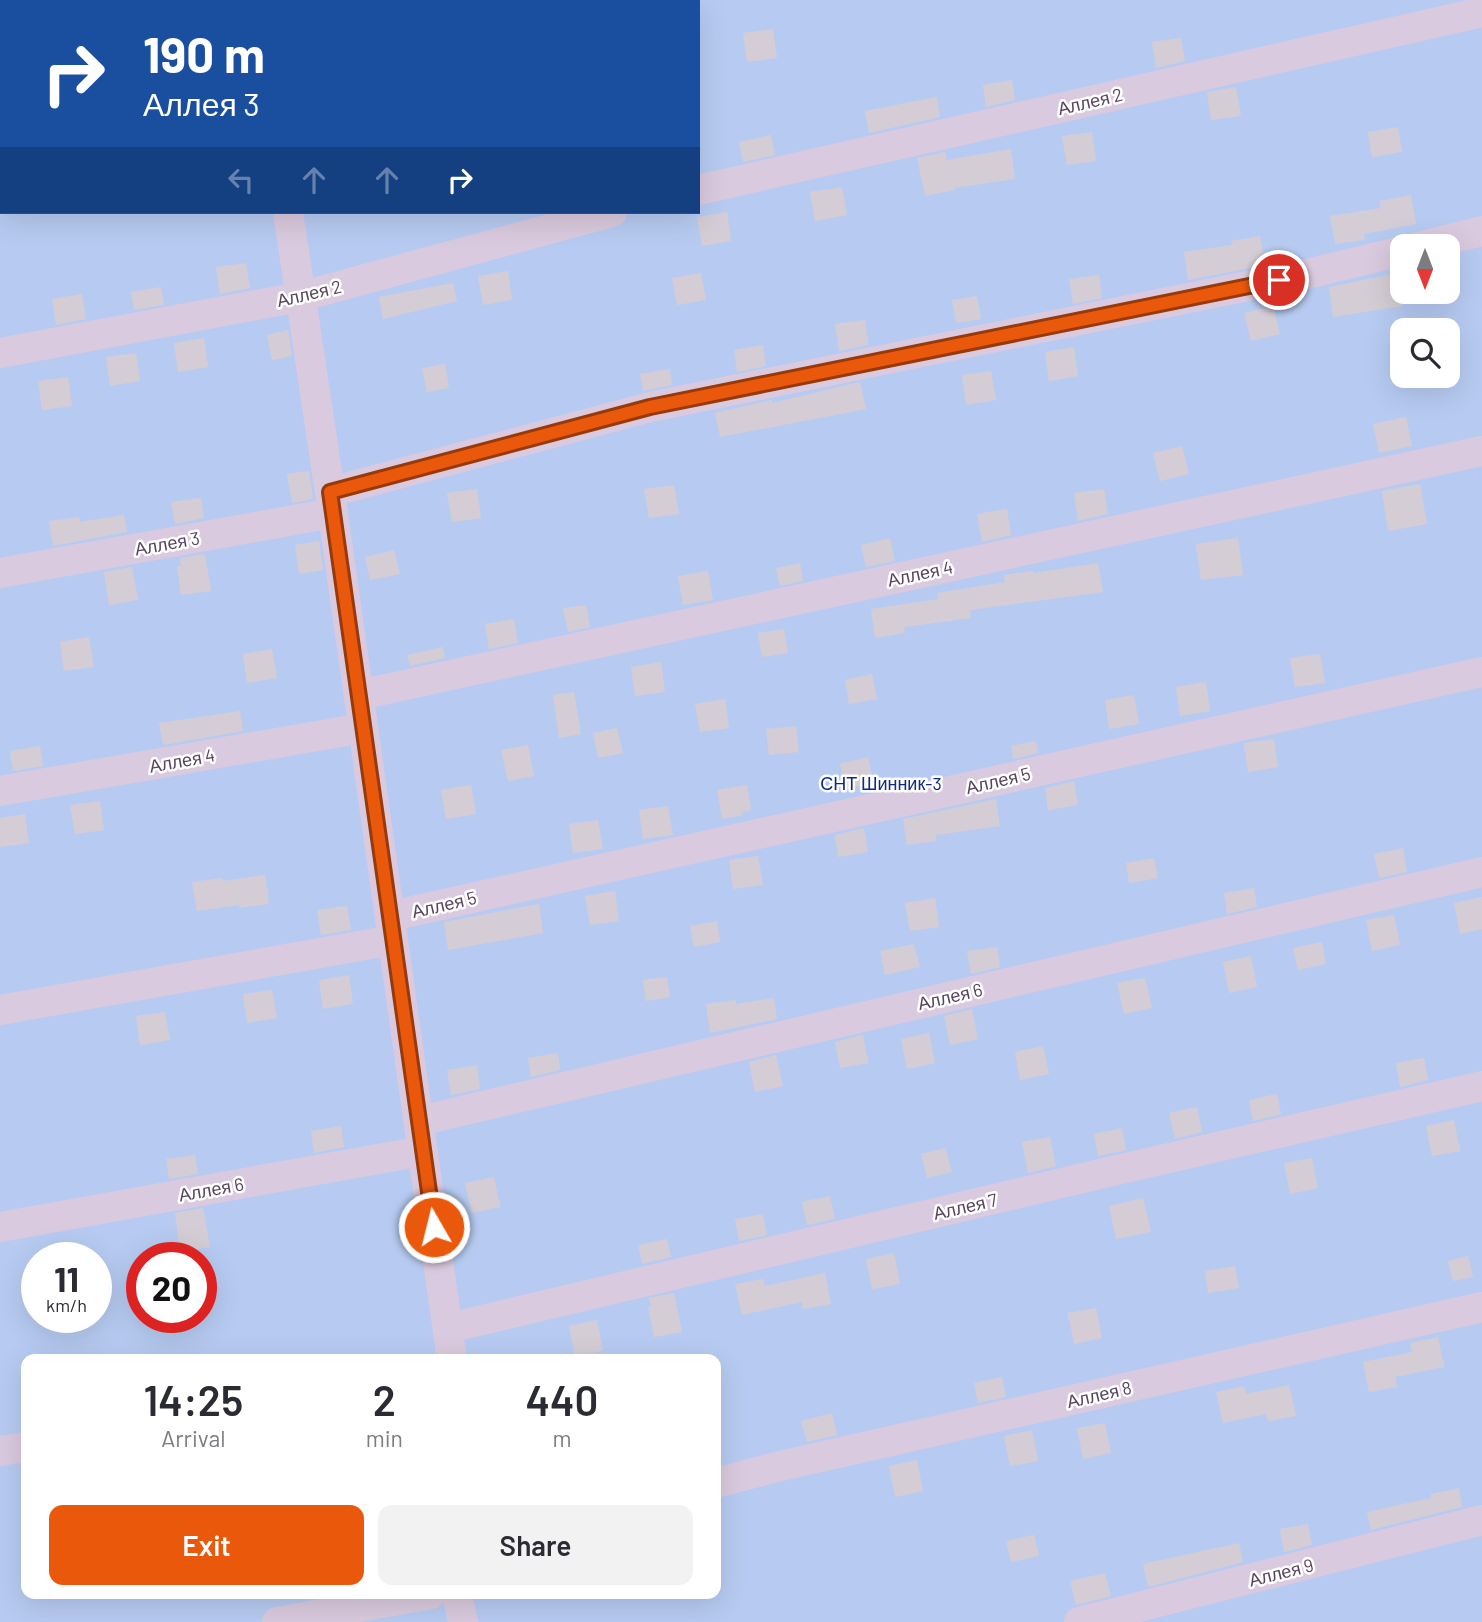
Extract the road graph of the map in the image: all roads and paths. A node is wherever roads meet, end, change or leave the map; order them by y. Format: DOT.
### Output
graph roads {
  1 [pos="1482,12"];
  2 [pos="700,190"];
  3 [pos="288,214"];
  4 [pos="605,214"];
  5 [pos="1482,231"];
  6 [pos="1460,237"];
  7 [pos="1390,254"];
  8 [pos="299,298"];
  9 [pos="0,353"];
  10 [pos="1482,451"];
  11 [pos="332,502"];
  12 [pos="0,573"];
  13 [pos="1482,672"];
  14 [pos="359,695"];
  15 [pos="363,728"];
  16 [pos="0,791"];
  17 [pos="1482,872"];
  18 [pos="392,928"];
  19 [pos="0,1010"];
  20 [pos="1482,1086"];
  21 [pos="419,1121"];
  22 [pos="423,1151"];
  23 [pos="0,1227"];
  24 [pos="1482,1307"];
  25 [pos="448,1328"];
  26 [pos="451,1354"];
  27 [pos="21,1448"];
  28 [pos="0,1451"];
  29 [pos="721,1482"];
  30 [pos="1482,1520"];
  31 [pos="404,1599"];
  32 [pos="458,1599"];
  33 [pos="277,1622"];
  34 [pos="463,1622"];
  35 [pos="1079,1622"];
  1 -- 2 [label="lane, Аллея 2"];
  3 -- 8 [label="lane"];
  4 -- 8 [label="lane, Аллея 2"];
  5 -- 6 [label="lane"];
  7 -- 11 [label="lane, Аллея 3"];
  8 -- 9 [label="lane, Аллея 2"];
  8 -- 11 [label="lane"];
  10 -- 14 [label="lane, Аллея 4"];
  11 -- 12 [label="lane, Аллея 3"];
  11 -- 14 [label="lane"];
  13 -- 18 [label="lane, Аллея 5"];
  14 -- 15 [label="lane"];
  15 -- 16 [label="lane, Аллея 4"];
  15 -- 18 [label="lane"];
  17 -- 21 [label="lane, Аллея 6"];
  18 -- 19 [label="lane, Аллея 5"];
  18 -- 21 [label="lane"];
  20 -- 25 [label="lane, Аллея 7"];
  21 -- 22 [label="lane"];
  22 -- 23 [label="lane, Аллея 6"];
  22 -- 25 [label="lane"];
  24 -- 29 [label="lane, Аллея 8"];
  25 -- 26 [label="lane"];
  27 -- 28 [label="lane"];
  30 -- 35 [label="lane, Аллея 9"];
  31 -- 33 [label="lane"];
  32 -- 34 [label="lane"];
}
